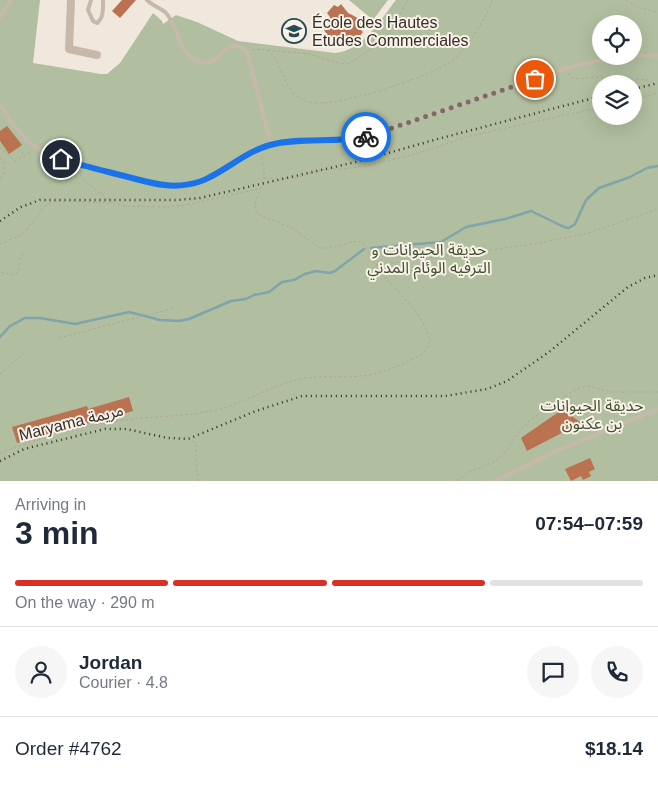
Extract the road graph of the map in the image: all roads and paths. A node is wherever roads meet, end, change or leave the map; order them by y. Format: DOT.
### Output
graph roads {
  1 [pos="11,0"];
  2 [pos="71,0"];
  3 [pos="77,0"];
  4 [pos="91,0"];
  5 [pos="103,0"];
  6 [pos="147,0"];
  7 [pos="408,0"];
  8 [pos="492,0"];
  9 [pos="626,0"];
  10 [pos="71,10"];
  11 [pos="658,12"];
  12 [pos="0,17"];
  13 [pos="268,50"];
  14 [pos="246,52"];
  15 [pos="96,55"];
  16 [pos="658,55"];
  17 [pos="642,56"];
  18 [pos="592,62"];
  19 [pos="566,68"];
  20 [pos="592,78"];
  21 [pos="642,80"];
  22 [pos="655,85"];
  23 [pos="658,93"];
  24 [pos="642,97"];
  25 [pos="0,104"];
  26 [pos="592,109"];
  27 [pos="271,144"];
  28 [pos="0,147"];
  29 [pos="18,148"];
  30 [pos="38,148"];
  31 [pos="260,149"];
  32 [pos="25,156"];
  33 [pos="0,158"];
  34 [pos="74,163"];
  35 [pos="0,178"];
  36 [pos="264,178"];
  37 [pos="262,188"];
  38 [pos="114,203"];
  39 [pos="658,209"];
  40 [pos="0,244"];
  41 [pos="23,252"];
  42 [pos="376,265"];
  43 [pos="1,272"];
  44 [pos="174,308"];
  45 [pos="58,338"];
  46 [pos="24,352"];
  47 [pos="0,374"];
  48 [pos="658,392"];
  49 [pos="658,410"];
  50 [pos="188,438"];
  51 [pos="0,453"];
  52 [pos="658,476"];
  53 [pos="199,481"];
  54 [pos="457,481"];
  55 [pos="494,481"];
  56 [pos="655,481"];
  1 -- 12 [label="lane"];
  2 -- 10 [label="street"];
  3 -- 10 [label="street"];
  4 -- 5 [label="lane"];
  6 -- 14 [label="lane"];
  7 -- 13 [label="path"];
  8 -- 13 [label="path"];
  9 -- 11 [label="path"];
  10 -- 15 [label="street"];
  13 -- 14 [label="path"];
  14 -- 27 [label="lane"];
  16 -- 17 [label="lane"];
  18 -- 19 [label="lane"];
  19 -- 20 [label="path"];
  19 -- 27 [label="lane"];
  21 -- 22 [label="path"];
  23 -- 24 [label="path"];
  25 -- 30 [label="lane"];
  26 -- 36 [label="path"];
  27 -- 31 [label="lane"];
  28 -- 32 [label="path"];
  29 -- 32 [label="path"];
  30 -- 32 [label="path"];
  30 -- 34 [label="lane"];
  31 -- 34 [label="lane"];
  31 -- 36 [label="path"];
  33 -- 35 [label="path"];
  34 -- 38 [label="path"];
  36 -- 37 [label="path"];
  37 -- 38 [label="path"];
  37 -- 42 [label="path, Maryama مريمة"];
  38 -- 40 [label="path"];
  39 -- 42 [label="path"];
  41 -- 43 [label="path"];
  42 -- 51 [label="path, Maryama مريمة"];
  44 -- 45 [label="path"];
  46 -- 47 [label="path"];
  48 -- 54 [label="path"];
  49 -- 55 [label="lane"];
  50 -- 53 [label="path"];
  52 -- 56 [label="path"];
}
